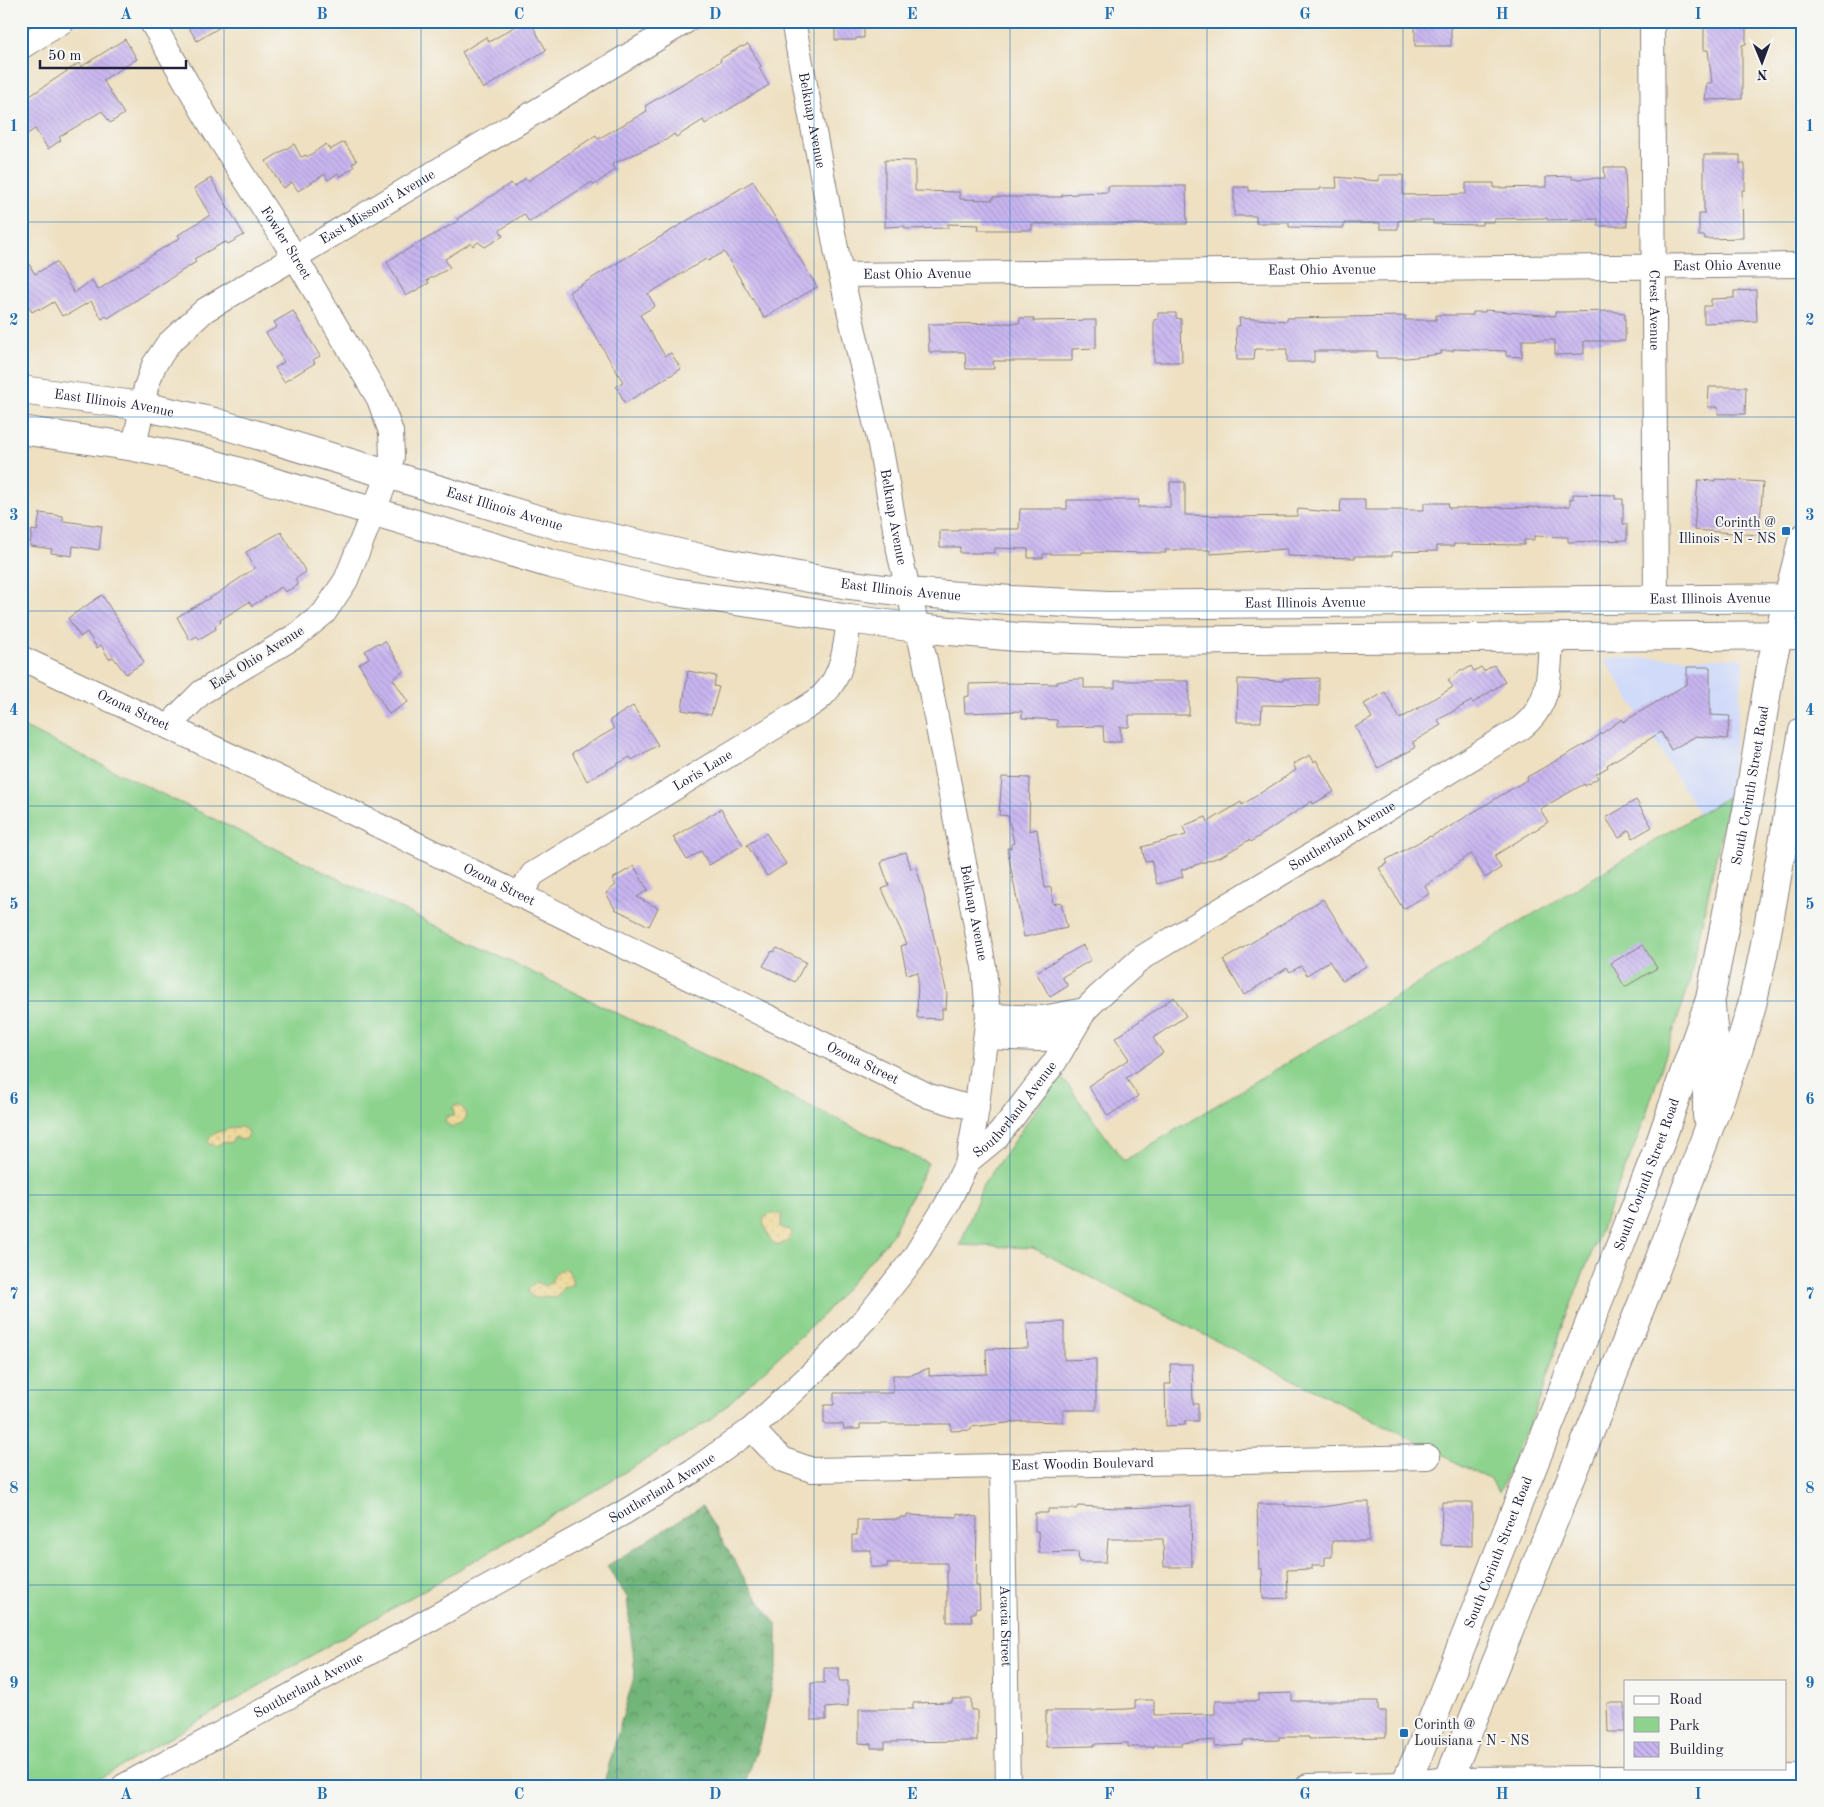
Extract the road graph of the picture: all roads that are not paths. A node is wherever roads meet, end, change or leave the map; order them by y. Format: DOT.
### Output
graph roads {
  1 [pos="63,21"];
  2 [pos="151,21"];
  3 [pos="686,21"];
  4 [pos="793,21"];
  5 [pos="1652,21"];
  6 [pos="21,47"];
  7 [pos="295,257"];
  8 [pos="1803,265"];
  9 [pos="1654,266"];
  10 [pos="841,275"];
  11 [pos="21,390"];
  12 [pos="142,406"];
  13 [pos="21,430"];
  14 [pos="134,446"];
  15 [pos="388,476"];
  16 [pos="374,511"];
  17 [pos="560,526"];
  18 [pos="1803,538"];
  19 [pos="551,564"];
  20 [pos="907,592"];
  21 [pos="1795,598"];
  22 [pos="1656,599"];
  23 [pos="1372,602"];
  24 [pos="849,619"];
  25 [pos="917,628"];
  26 [pos="1790,635"];
  27 [pos="1551,636"];
  28 [pos="1375,638"];
  29 [pos="21,658"];
  30 [pos="171,728"];
  31 [pos="1803,731"];
  32 [pos="520,895"];
  33 [pos="1722,946"];
  34 [pos="1763,955"];
  35 [pos="1710,999"];
  36 [pos="1085,1010"];
  37 [pos="987,1026"];
  38 [pos="1069,1038"];
  39 [pos="977,1108"];
  40 [pos="1707,1133"];
  41 [pos="968,1161"];
  42 [pos="1615,1259"];
  43 [pos="1654,1274"];
  44 [pos="752,1429"];
  45 [pos="1428,1457"];
  46 [pos="1002,1466"];
  47 [pos="1803,1777"];
  48 [pos="1761,1781"];
  49 [pos="1447,1783"];
  50 [pos="1404,1785"];
  51 [pos="124,1786"];
  52 [pos="1008,1786"];
  53 [pos="1308,1786"];
  1 -- 6 [label="street"];
  2 -- 7 [label="street, Fowler Street"];
  3 -- 7 [label="street, East Missouri Avenue"];
  4 -- 10 [label="street, Belknap Avenue"];
  5 -- 9 [label="street, Crest Avenue"];
  7 -- 12 [label="street, East Missouri Avenue"];
  7 -- 15 [label="street, Fowler Street"];
  8 -- 9 [label="street, East Ohio Avenue"];
  9 -- 10 [label="street, East Ohio Avenue"];
  9 -- 22 [label="street, Crest Avenue"];
  10 -- 20 [label="street, Belknap Avenue"];
  11 -- 12 [label="main road, East Illinois Avenue"];
  12 -- 14 [label="street, East Missouri Avenue"];
  12 -- 15 [label="main road, East Illinois Avenue"];
  13 -- 14 [label="main road"];
  14 -- 16 [label="main road"];
  15 -- 16 [label="street, East Ohio Avenue"];
  15 -- 17 [label="main road, East Illinois Avenue"];
  16 -- 19 [label="main road"];
  16 -- 30 [label="street, East Ohio Avenue"];
  17 -- 19 [label="main road"];
  17 -- 20 [label="main road, East Illinois Avenue"];
  18 -- 21 [label="main road, South Corinth Street Road"];
  19 -- 24 [label="main road"];
  20 -- 23 [label="main road, East Illinois Avenue"];
  20 -- 25 [label="street, Belknap Avenue"];
  21 -- 22 [label="main road, East Illinois Avenue"];
  21 -- 26 [label="main road, South Corinth Street Road"];
  22 -- 23 [label="main road, East Illinois Avenue"];
  23 -- 28 [label="main road"];
  24 -- 25 [label="main road"];
  24 -- 32 [label="street, Loris Lane"];
  25 -- 28 [label="main road"];
  25 -- 37 [label="street, Belknap Avenue"];
  26 -- 27 [label="main road"];
  26 -- 33 [label="main road, South Corinth Street Road"];
  27 -- 28 [label="main road"];
  27 -- 36 [label="street, Southerland Avenue"];
  29 -- 30 [label="street, Ozona Street"];
  30 -- 32 [label="street, Ozona Street"];
  31 -- 34 [label="main road"];
  32 -- 39 [label="street, Ozona Street"];
  33 -- 34 [label="main road"];
  33 -- 35 [label="main road, South Corinth Street Road"];
  34 -- 40 [label="main road"];
  35 -- 40 [label="main road"];
  35 -- 42 [label="main road, South Corinth Street Road"];
  36 -- 37 [label="street"];
  36 -- 38 [label="street, Southerland Avenue"];
  37 -- 38 [label="street, Southerland Avenue"];
  37 -- 39 [label="street, Belknap Avenue"];
  38 -- 41 [label="street, Southerland Avenue"];
  39 -- 41 [label="street, Belknap Avenue"];
  40 -- 43 [label="main road"];
  41 -- 44 [label="street, Southerland Avenue"];
  42 -- 43 [label="main road"];
  42 -- 50 [label="main road, South Corinth Street Road"];
  43 -- 49 [label="main road"];
  44 -- 46 [label="street, East Woodin Boulevard"];
  44 -- 51 [label="street, Southerland Avenue"];
  45 -- 46 [label="street, East Woodin Boulevard"];
  46 -- 52 [label="street, Acacia Street"];
  47 -- 48 [label="street"];
  48 -- 49 [label="street"];
  49 -- 50 [label="street"];
  50 -- 53 [label="street"];
}
